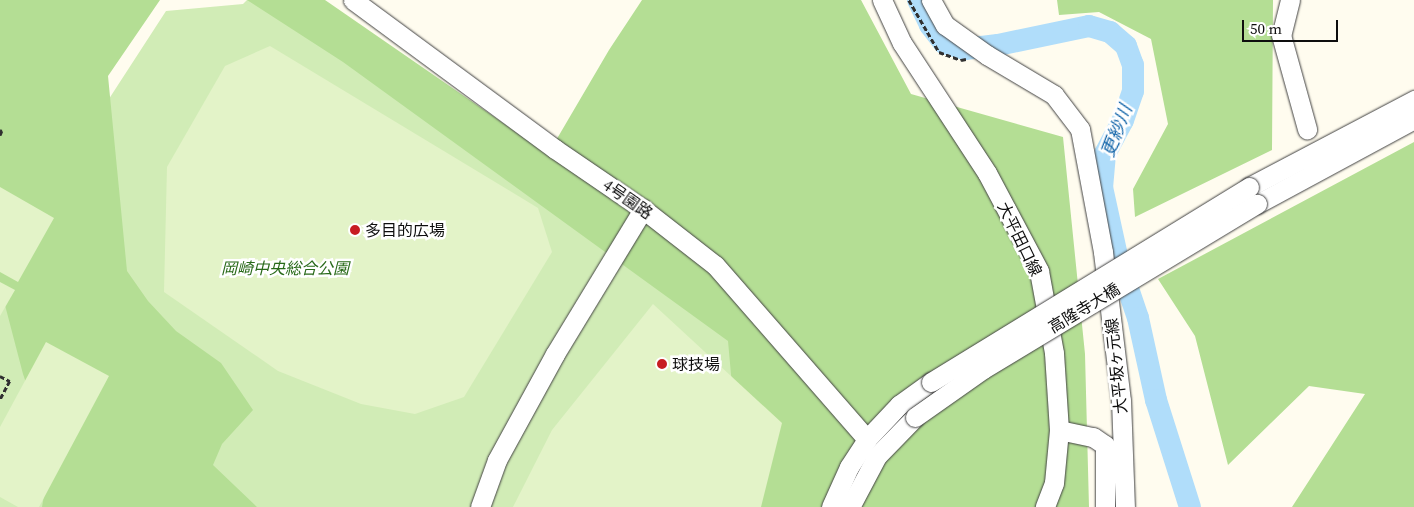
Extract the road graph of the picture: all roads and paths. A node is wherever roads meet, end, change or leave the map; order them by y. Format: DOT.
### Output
graph roads {
  1 [pos="353,0"];
  2 [pos="882,0"];
  3 [pos="930,0"];
  4 [pos="1290,0"];
  5 [pos="1414,100"];
  6 [pos="1414,119"];
  7 [pos="1307,129"];
  8 [pos="0,130"];
  9 [pos="0,136"];
  10 [pos="643,209"];
  11 [pos="0,376"];
  12 [pos="0,400"];
  13 [pos="1059,430"];
  14 [pos="866,439"];
  15 [pos="480,507"];
  16 [pos="831,507"];
  17 [pos="850,507"];
  18 [pos="1045,507"];
  19 [pos="1104,507"];
  20 [pos="1125,507"];
  1 -- 10 [label="street, 4号園路"];
  2 -- 13 [label="street, 大平田口線"];
  3 -- 20 [label="street, 大平坂ヶ元線"];
  4 -- 7 [label="street"];
  5 -- 14 [label="street, 高隆寺大橋, bridge"];
  6 -- 17 [label="street, 高隆寺大橋, bridge"];
  8 -- 9 [label="path"];
  10 -- 14 [label="street, 4号園路"];
  10 -- 15 [label="street"];
  11 -- 12 [label="path"];
  13 -- 18 [label="street, 大平田口線"];
  13 -- 19 [label="street"];
  14 -- 16 [label="street, 高隆寺大橋"];
}
